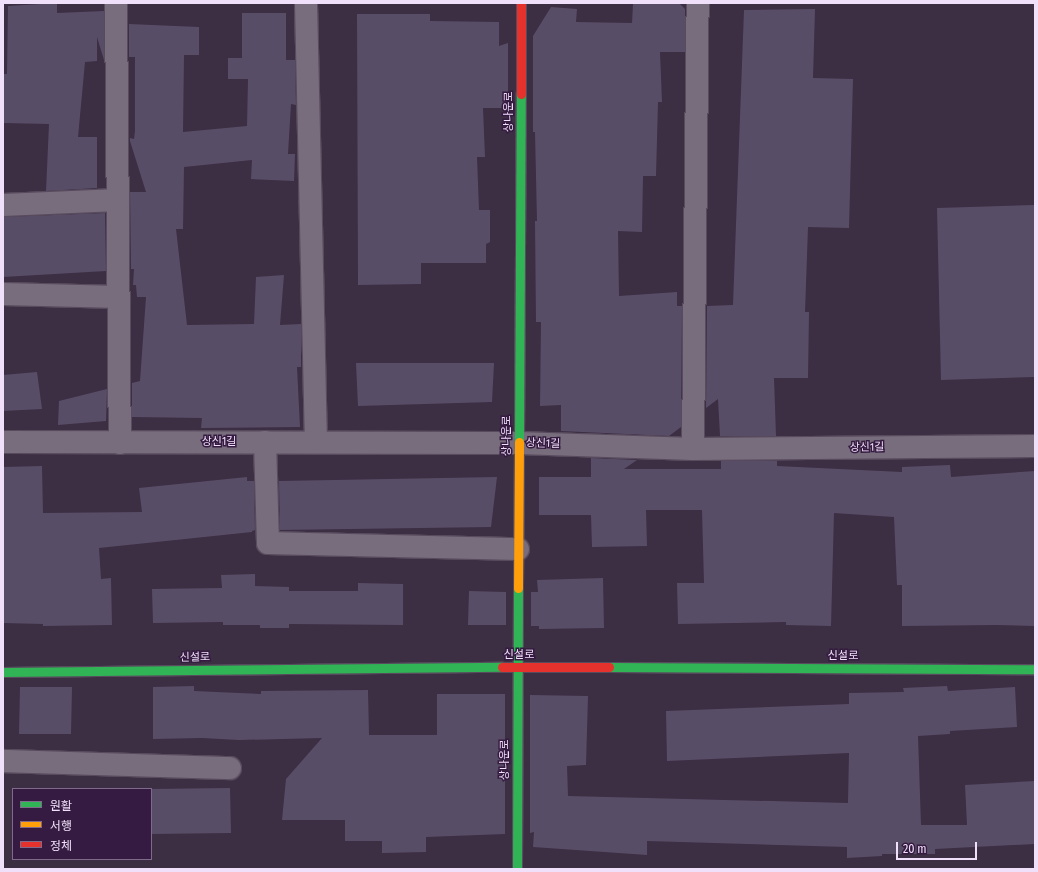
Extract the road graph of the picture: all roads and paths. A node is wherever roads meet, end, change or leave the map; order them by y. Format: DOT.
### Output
graph roads {
  1 [pos="116,3"];
  2 [pos="306,3"];
  3 [pos="521,3"];
  4 [pos="698,3"];
  5 [pos="118,200"];
  6 [pos="3,205"];
  7 [pos="3,294"];
  8 [pos="119,298"];
  9 [pos="3,442"];
  10 [pos="265,442"];
  11 [pos="316,442"];
  12 [pos="120,443"];
  13 [pos="519,443"];
  14 [pos="1035,446"];
  15 [pos="693,449"];
  16 [pos="518,549"];
  17 [pos="518,667"];
  18 [pos="1035,669"];
  19 [pos="3,672"];
  20 [pos="3,761"];
  21 [pos="230,768"];
  22 [pos="517,869"];
  1 -- 5 [label="street"];
  2 -- 11 [label="street"];
  3 -- 13 [label="street, 상나운로"];
  4 -- 15 [label="street"];
  5 -- 6 [label="street"];
  5 -- 8 [label="street"];
  7 -- 8 [label="street"];
  8 -- 12 [label="street"];
  9 -- 12 [label="street, 상신1길"];
  10 -- 11 [label="street, 상신1길"];
  10 -- 12 [label="street, 상신1길"];
  10 -- 16 [label="street"];
  11 -- 13 [label="street, 상신1길"];
  13 -- 15 [label="street, 상신1길"];
  13 -- 16 [label="street, 상나운로"];
  14 -- 15 [label="street, 상신1길"];
  16 -- 17 [label="street, 상나운로"];
  17 -- 18 [label="street, 신설로"];
  17 -- 19 [label="street, 신설로"];
  17 -- 22 [label="street, 상나운로"];
  20 -- 21 [label="street"];
}
